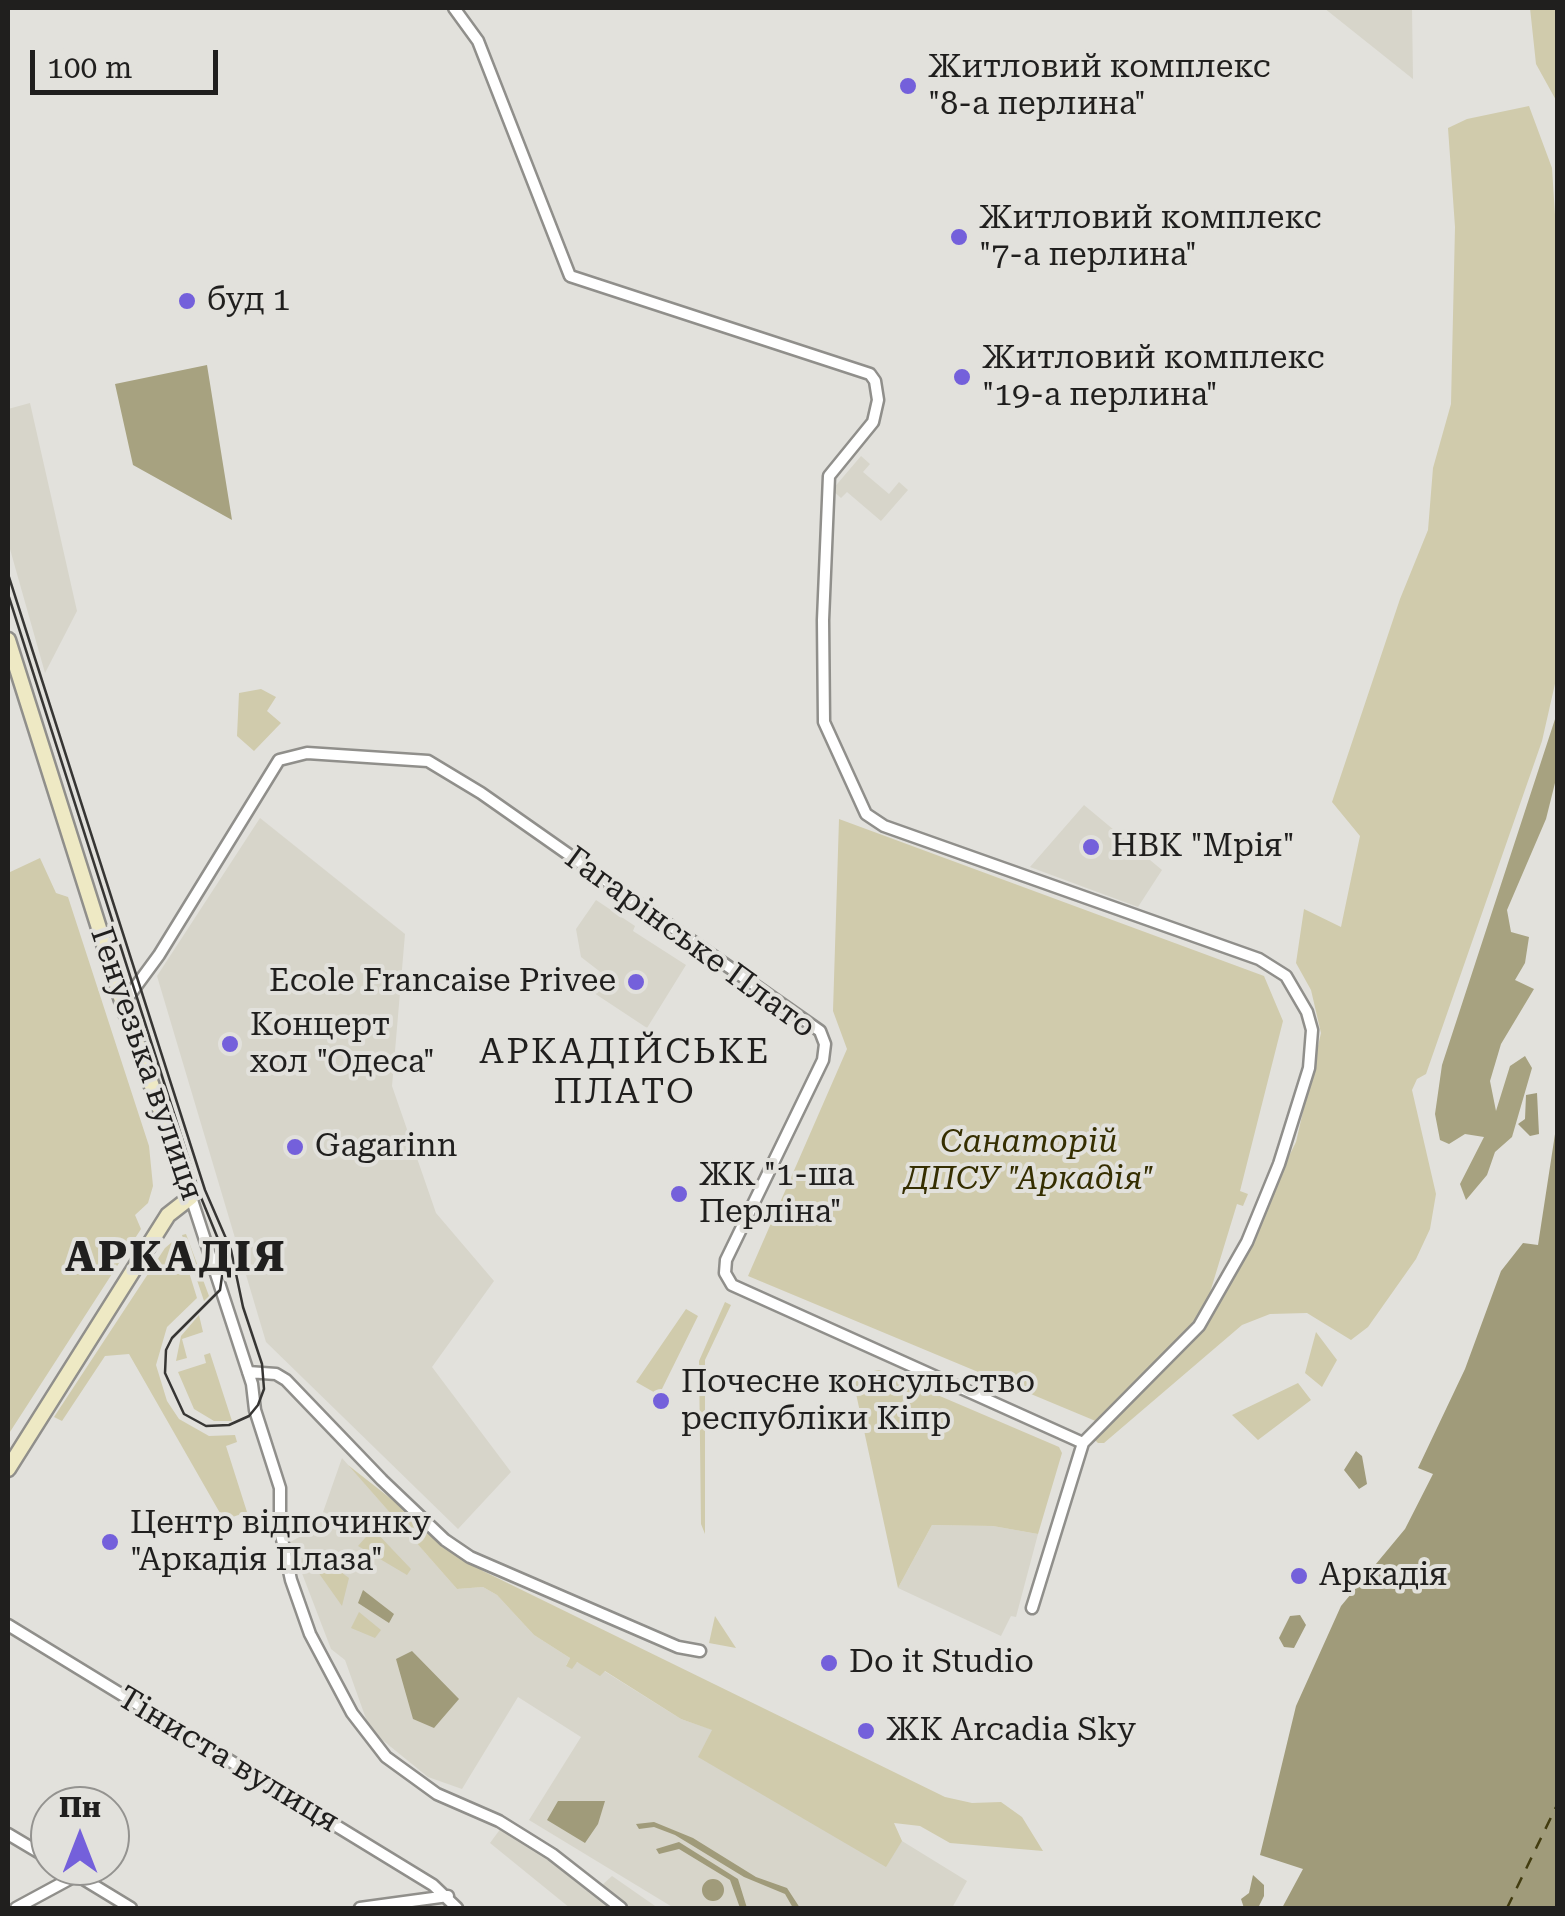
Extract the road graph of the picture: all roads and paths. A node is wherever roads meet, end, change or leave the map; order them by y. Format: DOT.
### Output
graph roads {
  1 [pos="454,8"];
  2 [pos="8,640"];
  3 [pos="122,1004"];
  4 [pos="191,1197"];
  5 [pos="250,1378"];
  6 [pos="1082,1443"];
  7 [pos="8,1469"];
  8 [pos="1032,1608"];
  9 [pos="8,1625"];
  10 [pos="700,1651"];
  11 [pos="8,1834"];
  12 [pos="30,1847"];
  13 [pos="56,1886"];
  14 [pos="94,1886"];
  15 [pos="448,1896"];
  16 [pos="16,1908"];
  17 [pos="130,1908"];
  18 [pos="360,1908"];
  19 [pos="457,1908"];
  20 [pos="621,1908"];
  1 -- 6 [label="street"];
  2 -- 3 [label="main road, Генуезька вулиця"];
  3 -- 4 [label="main road, Генуезька вулиця"];
  3 -- 6 [label="street, Гагарінське Плато"];
  4 -- 5 [label="street, Генуезька вулиця"];
  4 -- 7 [label="main road"];
  5 -- 10 [label="street"];
  5 -- 20 [label="street, Генуезька вулиця"];
  6 -- 8 [label="street"];
  9 -- 15 [label="street, Тіниста вулиця"];
  11 -- 12 [label="street"];
  13 -- 16 [label="street"];
  14 -- 17 [label="street"];
  15 -- 18 [label="street"];
  15 -- 19 [label="street"];
}
